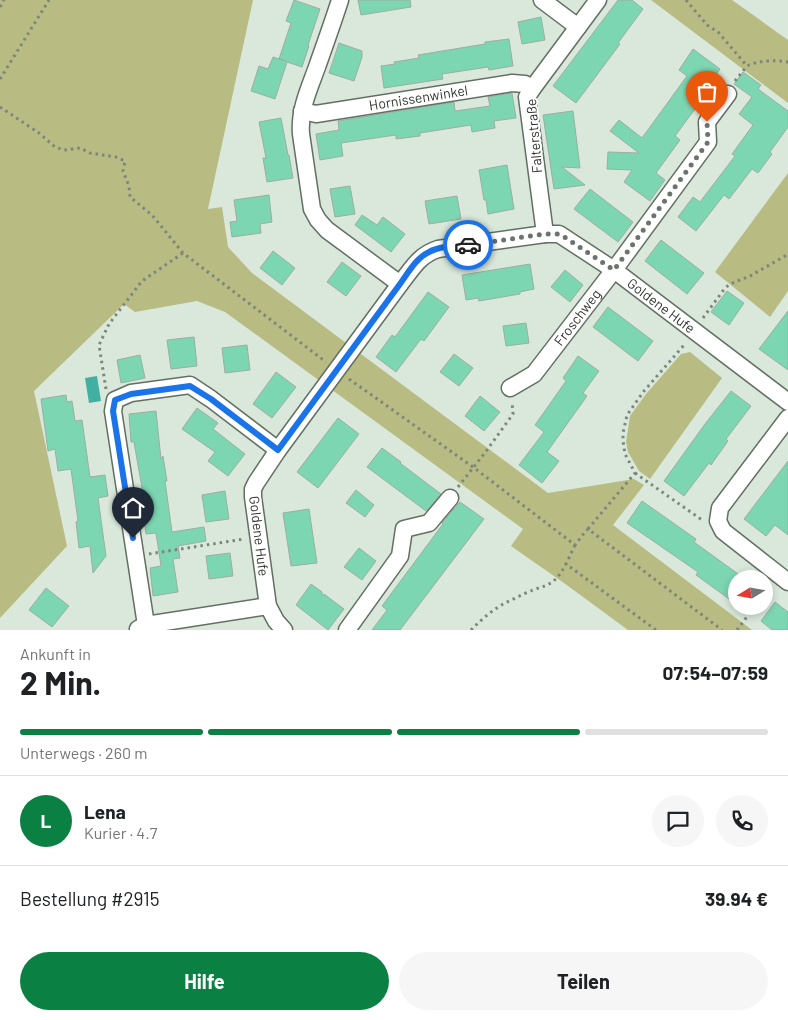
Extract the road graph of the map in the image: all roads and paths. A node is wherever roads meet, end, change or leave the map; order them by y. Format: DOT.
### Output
graph roads {
  1 [pos="4,0"];
  2 [pos="49,0"];
  3 [pos="340,0"];
  4 [pos="542,0"];
  5 [pos="598,0"];
  6 [pos="686,0"];
  7 [pos="0,7"];
  8 [pos="578,26"];
  9 [pos="788,62"];
  10 [pos="0,79"];
  11 [pos="532,89"];
  12 [pos="728,94"];
  13 [pos="0,107"];
  14 [pos="302,111"];
  15 [pos="545,234"];
  16 [pos="183,253"];
  17 [pos="788,253"];
  18 [pos="614,270"];
  19 [pos="400,284"];
  20 [pos="694,332"];
  21 [pos="336,370"];
  22 [pos="510,388"];
  23 [pos="115,400"];
  24 [pos="788,402"];
  25 [pos="788,418"];
  26 [pos="278,450"];
  27 [pos="473,467"];
  28 [pos="635,473"];
  29 [pos="450,498"];
  30 [pos="718,521"];
  31 [pos="588,529"];
  32 [pos="244,538"];
  33 [pos="575,545"];
  34 [pos="135,556"];
  35 [pos="566,564"];
  36 [pos="788,582"];
  37 [pos="268,606"];
  38 [pos="748,615"];
  39 [pos="141,628"];
  40 [pos="284,630"];
  41 [pos="347,630"];
  42 [pos="471,630"];
  43 [pos="656,630"];
  44 [pos="722,630"];
  45 [pos="737,630"];
  1 -- 7 [label="path"];
  2 -- 10 [label="path"];
  3 -- 14 [label="street"];
  4 -- 8 [label="street"];
  5 -- 8 [label="street, Falterstraße"];
  6 -- 9 [label="path"];
  8 -- 11 [label="street, Falterstraße"];
  11 -- 14 [label="street, Hornissenwinkel"];
  11 -- 15 [label="street, Falterstraße"];
  12 -- 18 [label="street, Froschweg"];
  13 -- 16 [label="path"];
  14 -- 19 [label="street"];
  15 -- 18 [label="street, Goldene Hufe"];
  15 -- 19 [label="street, Goldene Hufe"];
  16 -- 21 [label="path"];
  16 -- 23 [label="path"];
  17 -- 20 [label="path"];
  18 -- 20 [label="street, Goldene Hufe"];
  18 -- 22 [label="street, Froschweg"];
  19 -- 21 [label="street, Goldene Hufe"];
  20 -- 24 [label="street, Goldene Hufe"];
  20 -- 28 [label="path"];
  21 -- 26 [label="street, Goldene Hufe"];
  21 -- 27 [label="path"];
  22 -- 27 [label="path"];
  23 -- 26 [label="street"];
  23 -- 34 [label="street"];
  25 -- 30 [label="street"];
  26 -- 37 [label="street, Goldene Hufe"];
  27 -- 29 [label="path"];
  27 -- 33 [label="path"];
  28 -- 30 [label="path"];
  28 -- 31 [label="path"];
  29 -- 41 [label="street"];
  30 -- 36 [label="street"];
  31 -- 33 [label="path"];
  31 -- 44 [label="path"];
  32 -- 34 [label="path"];
  33 -- 35 [label="path"];
  34 -- 39 [label="street"];
  35 -- 42 [label="path"];
  35 -- 43 [label="path"];
  37 -- 39 [label="street"];
  37 -- 40 [label="street, Goldene Hufe"];
  38 -- 45 [label="path"];
}
